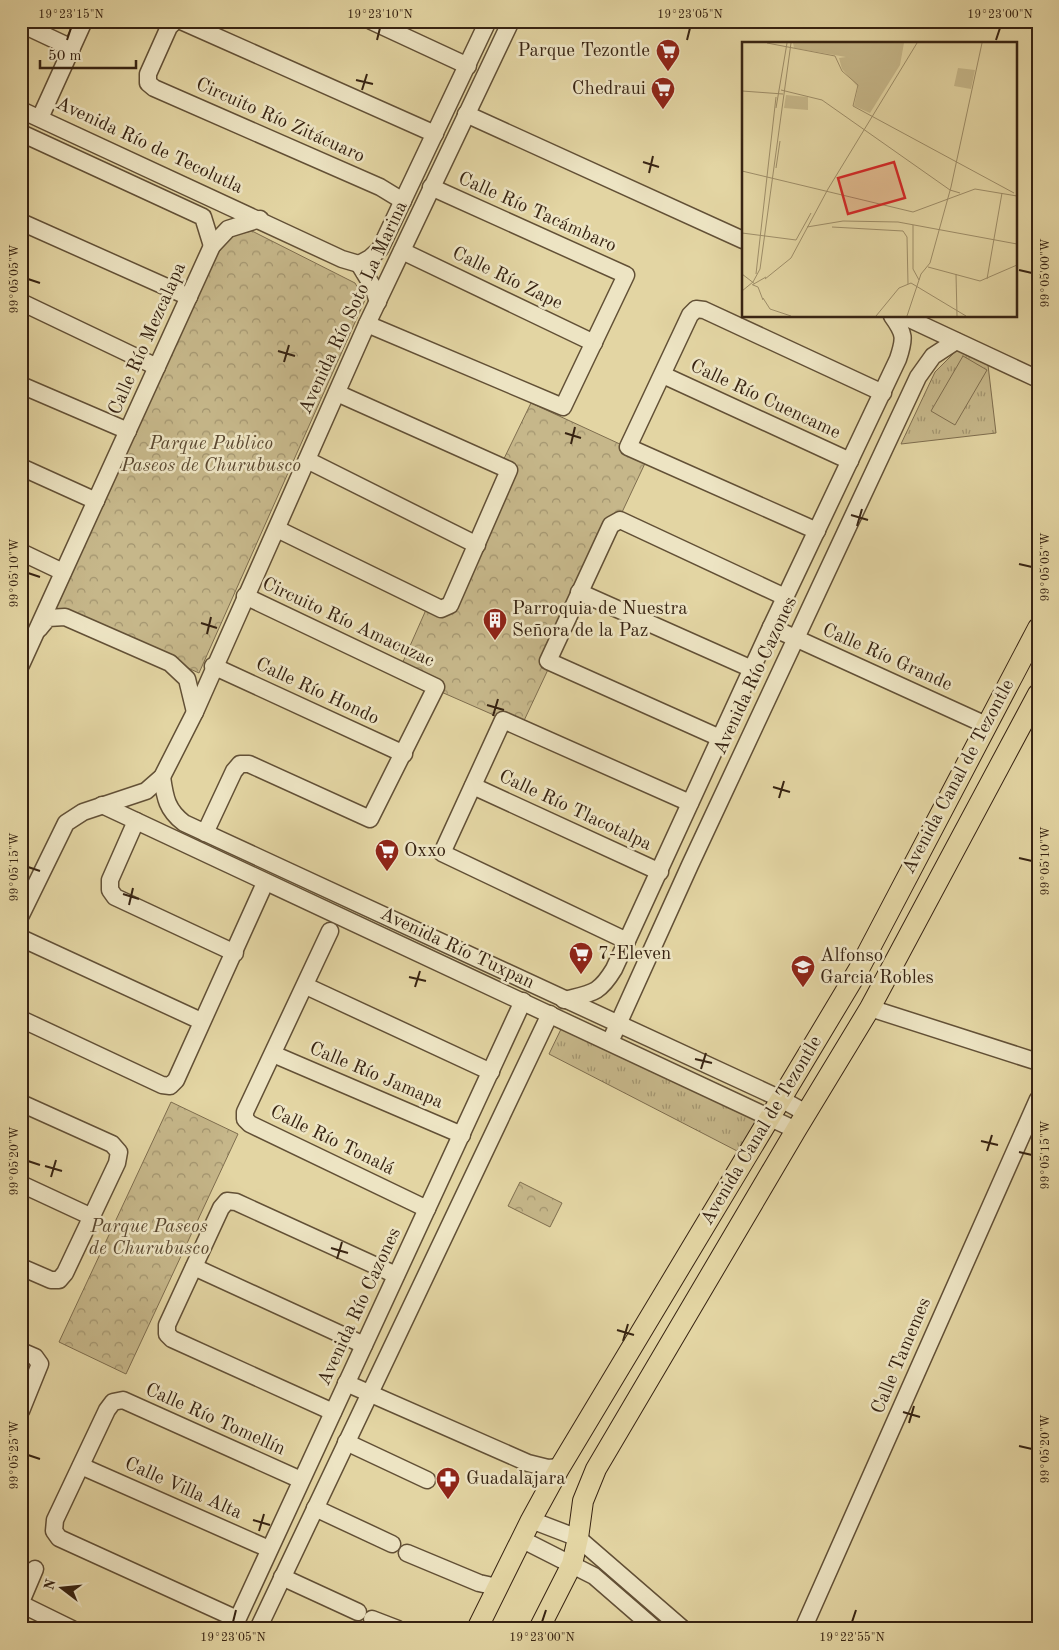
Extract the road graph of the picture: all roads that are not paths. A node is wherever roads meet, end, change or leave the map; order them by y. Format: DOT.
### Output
graph roads {
  1 [pos="84,21"];
  2 [pos="175,21"];
  3 [pos="181,21"];
  4 [pos="372,21"];
  5 [pos="488,21"];
  6 [pos="511,21"];
  7 [pos="21,24"];
  8 [pos="72,48"];
  9 [pos="468,66"];
  10 [pos="21,110"];
  11 [pos="466,114"];
  12 [pos="40,118"];
  13 [pos="21,133"];
  14 [pos="435,134"];
  15 [pos="432,187"];
  16 [pos="403,201"];
  17 [pos="260,219"];
  18 [pos="21,222"];
  19 [pos="742,240"];
  20 [pos="212,246"];
  21 [pos="402,251"];
  22 [pos="359,264"];
  23 [pos="189,297"];
  24 [pos="21,302"];
  25 [pos="378,302"];
  26 [pos="893,318"];
  27 [pos="907,318"];
  28 [pos="368,324"];
  29 [pos="956,341"];
  30 [pos="594,343"];
  31 [pos="157,367"];
  32 [pos="663,375"];
  33 [pos="1038,380"];
  34 [pos="21,385"];
  35 [pos="337,393"];
  36 [pos="883,393"];
  37 [pos="128,431"];
  38 [pos="307,460"];
  39 [pos="850,461"];
  40 [pos="21,468"];
  41 [pos="96,501"];
  42 [pos="276,529"];
  43 [pos="817,531"];
  44 [pos="477,545"];
  45 [pos="21,552"];
  46 [pos="64,572"];
  47 [pos="579,592"];
  48 [pos="245,596"];
  49 [pos="785,597"];
  50 [pos="771,627"];
  51 [pos="1038,628"];
  52 [pos="36,633"];
  53 [pos="796,639"];
  54 [pos="21,665"];
  55 [pos="214,666"];
  56 [pos="752,669"];
  57 [pos="1038,694"];
  58 [pos="195,712"];
  59 [pos="986,725"];
  60 [pos="720,738"];
  61 [pos="404,754"];
  62 [pos="162,777"];
  63 [pos="473,786"];
  64 [pos="690,802"];
  65 [pos="102,805"];
  66 [pos="136,821"];
  67 [pos="206,833"];
  68 [pos="660,872"];
  69 [pos="265,883"];
  70 [pos="29,885"];
  71 [pos="21,915"];
  72 [pos="330,931"];
  73 [pos="21,938"];
  74 [pos="628,941"];
  75 [pos="235,953"];
  76 [pos="469,955"];
  77 [pos="461,972"];
  78 [pos="306,986"];
  79 [pos="564,1000"];
  80 [pos="523,1001"];
  81 [pos="870,1008"];
  82 [pos="550,1014"];
  83 [pos="21,1019"];
  84 [pos="201,1021"];
  85 [pos="618,1024"];
  86 [pos="610,1042"];
  87 [pos="659,1044"];
  88 [pos="273,1054"];
  89 [pos="651,1061"];
  90 [pos="1038,1062"];
  91 [pos="491,1072"];
  92 [pos="794,1078"];
  93 [pos="1038,1099"];
  94 [pos="21,1103"];
  95 [pos="776,1108"];
  96 [pos="806,1113"];
  97 [pos="462,1135"];
  98 [pos="21,1184"];
  99 [pos="427,1209"];
  100 [pos="92,1216"];
  101 [pos="21,1267"];
  102 [pos="194,1267"];
  103 [pos="396,1274"];
  104 [pos="364,1345"];
  105 [pos="21,1351"];
  106 [pos="346,1383"];
  107 [pos="369,1393"];
  108 [pos="21,1411"];
  109 [pos="333,1412"];
  110 [pos="346,1442"];
  111 [pos="528,1463"];
  112 [pos="81,1466"];
  113 [pos="560,1467"];
  114 [pos="301,1480"];
  115 [pos="427,1480"];
  116 [pos="545,1494"];
  117 [pos="315,1508"];
  118 [pos="531,1520"];
  119 [pos="578,1538"];
  120 [pos="521,1539"];
  121 [pos="392,1544"];
  122 [pos="268,1549"];
  123 [pos="407,1553"];
  124 [pos="572,1564"];
  125 [pos="35,1569"];
  126 [pos="282,1577"];
  127 [pos="497,1587"];
  128 [pos="21,1603"];
  129 [pos="235,1624"];
  130 [pos="72,1629"];
  131 [pos="258,1629"];
  132 [pos="398,1629"];
  133 [pos="477,1629"];
  134 [pos="539,1629"];
  135 [pos="656,1629"];
  136 [pos="683,1629"];
  137 [pos="803,1629"];
  1 -- 8 [label="street"];
  2 -- 16 [label="street, Circuito Río Zitácuaro"];
  3 -- 14 [label="street"];
  4 -- 9 [label="street"];
  5 -- 9 [label="street, Avenida Río Soto La Marina"];
  6 -- 11 [label="street, Avenida Río Soto La Marina"];
  7 -- 8 [label="street"];
  8 -- 12 [label="street"];
  9 -- 14 [label="street, Avenida Río Soto La Marina"];
  10 -- 12 [label="street, Avenida Río de Tecolutla"];
  11 -- 15 [label="street, Avenida Río Soto La Marina"];
  11 -- 19 [label="street"];
  12 -- 17 [label="street, Avenida Río de Tecolutla"];
  13 -- 20 [label="street"];
  14 -- 16 [label="street, Avenida Río Soto La Marina"];
  15 -- 21 [label="street, Avenida Río Soto La Marina"];
  15 -- 30 [label="street, Calle Río Tacámbaro"];
  16 -- 22 [label="street, Avenida Río Soto La Marina"];
  17 -- 20 [label="street, Calle Río Mezcalapa"];
  17 -- 22 [label="street, Avenida Río de Tecolutla"];
  18 -- 23 [label="street"];
  20 -- 23 [label="street, Calle Río Mezcalapa"];
  21 -- 25 [label="street, Avenida Río Soto La Marina"];
  21 -- 30 [label="street, Calle Río Zape"];
  22 -- 25 [label="street"];
  23 -- 31 [label="street, Calle Río Mezcalapa"];
  24 -- 31 [label="street"];
  25 -- 28 [label="street, Avenida Río Soto La Marina"];
  26 -- 36 [label="street, Avenida Río Cazones"];
  27 -- 29 [label="street"];
  28 -- 30 [label="street"];
  28 -- 35 [label="street, Avenida Río Soto La Marina"];
  29 -- 33 [label="street"];
  29 -- 53 [label="street, Avenida Río Cazones"];
  31 -- 37 [label="street, Calle Río Mezcalapa"];
  32 -- 36 [label="street"];
  32 -- 39 [label="street, Calle Río Cuencame"];
  32 -- 43 [label="street"];
  34 -- 37 [label="street"];
  35 -- 38 [label="street, Avenida Río Soto La Marina"];
  35 -- 44 [label="street"];
  36 -- 39 [label="street, Avenida Río Cazones"];
  37 -- 41 [label="street, Calle Río Mezcalapa"];
  38 -- 42 [label="street, Avenida Río Soto La Marina"];
  38 -- 44 [label="street"];
  39 -- 43 [label="street, Avenida Río Cazones"];
  40 -- 41 [label="street"];
  41 -- 46 [label="street, Calle Río Mezcalapa"];
  42 -- 44 [label="street"];
  42 -- 48 [label="street, Avenida Río Soto La Marina"];
  43 -- 49 [label="street, Avenida Río Cazones"];
  45 -- 46 [label="street"];
  46 -- 52 [label="street, Calle Río Mezcalapa"];
  47 -- 49 [label="street"];
  47 -- 56 [label="street"];
  47 -- 60 [label="street"];
  48 -- 55 [label="street, Avenida Río Soto La Marina"];
  48 -- 61 [label="street, Circuito Río Amacuzac"];
  49 -- 50 [label="street, Avenida Río Cazones"];
  50 -- 53 [label="street, Calle Río Grande"];
  50 -- 56 [label="street, Avenida Río Cazones"];
  51 -- 59 [label="main road, Avenida Canal de Tezontle"];
  52 -- 54 [label="street, Calle Río Mezcalapa"];
  52 -- 58 [label="street"];
  53 -- 59 [label="street, Calle Río Grande"];
  53 -- 85 [label="street, Avenida Río Cazones"];
  55 -- 58 [label="street, Avenida Río Soto La Marina"];
  55 -- 61 [label="street, Calle Río Hondo"];
  56 -- 60 [label="street, Avenida Río Cazones"];
  57 -- 81 [label="main road, Avenida Canal de Tezontle"];
  58 -- 62 [label="street, Avenida Río Soto La Marina"];
  59 -- 92 [label="main road, Avenida Canal de Tezontle"];
  60 -- 64 [label="street, Avenida Río Cazones"];
  61 -- 67 [label="street, Circuito Río Amacuzac"];
  62 -- 65 [label="street, Avenida Río Soto La Marina"];
  62 -- 67 [label="street, Avenida Río Tuxpan"];
  63 -- 64 [label="street"];
  63 -- 68 [label="street, Calle Río Tlacotalpa"];
  63 -- 74 [label="street"];
  64 -- 68 [label="street, Avenida Río Cazones"];
  65 -- 66 [label="street, Avenida Río Tuxpan"];
  65 -- 70 [label="street, Avenida Río Soto La Marina"];
  66 -- 69 [label="street, Avenida Río Tuxpan"];
  66 -- 75 [label="street"];
  67 -- 76 [label="street, Avenida Río Tuxpan"];
  68 -- 74 [label="street, Avenida Río Cazones"];
  69 -- 75 [label="street"];
  69 -- 77 [label="street, Avenida Río Tuxpan"];
  70 -- 71 [label="street, Avenida Río Soto La Marina"];
  72 -- 78 [label="street, Calle Río Tonalá"];
  73 -- 84 [label="street"];
  74 -- 79 [label="street, Avenida Río Cazones"];
  75 -- 84 [label="street"];
  76 -- 77 [label="street"];
  76 -- 79 [label="street, Avenida Río Tuxpan"];
  77 -- 80 [label="street, Avenida Río Tuxpan"];
  78 -- 88 [label="street, Calle Río Tonalá"];
  78 -- 91 [label="street"];
  79 -- 85 [label="street, Avenida Río Tuxpan"];
  80 -- 82 [label="street, Avenida Río Tuxpan"];
  80 -- 91 [label="street, Avenida Río Cazones"];
  81 -- 90 [label="street"];
  81 -- 96 [label="main road, Avenida Canal de Tezontle"];
  82 -- 86 [label="street, Avenida Río Tuxpan"];
  82 -- 107 [label="street"];
  83 -- 84 [label="street"];
  85 -- 86 [label="street, Avenida Río Cazones"];
  85 -- 87 [label="street, Avenida Río Tuxpan"];
  86 -- 89 [label="street, Avenida Río Tuxpan"];
  87 -- 89 [label="street"];
  87 -- 95 [label="street, Avenida Río Tuxpan"];
  88 -- 97 [label="street, Calle Río Jamapa"];
  88 -- 99 [label="street, Calle Río Tonalá"];
  89 -- 95 [label="street, Avenida Río Tuxpan"];
  91 -- 97 [label="street, Avenida Río Cazones"];
  92 -- 95 [label="main road, Avenida Canal de Tezontle"];
  92 -- 96 [label="main road"];
  93 -- 137 [label="street, Calle Tamemes"];
  94 -- 100 [label="street"];
  95 -- 96 [label="street, Avenida Río Tuxpan"];
  95 -- 113 [label="main road, Avenida Canal de Tezontle"];
  96 -- 119 [label="main road, Avenida Canal de Tezontle"];
  97 -- 99 [label="street, Avenida Río Cazones"];
  98 -- 100 [label="street"];
  99 -- 103 [label="street, Avenida Río Cazones"];
  100 -- 101 [label="street"];
  102 -- 103 [label="street"];
  102 -- 104 [label="street"];
  102 -- 109 [label="street"];
  103 -- 104 [label="street, Avenida Río Cazones"];
  104 -- 106 [label="street, Avenida Río Cazones"];
  105 -- 108 [label="street"];
  106 -- 107 [label="street"];
  106 -- 109 [label="street, Avenida Río Cazones"];
  107 -- 110 [label="street"];
  107 -- 111 [label="street"];
  109 -- 114 [label="street, Avenida Río Cazones"];
  110 -- 115 [label="street"];
  110 -- 117 [label="street"];
  111 -- 113 [label="street"];
  111 -- 116 [label="street"];
  112 -- 114 [label="street, Calle Río Tomellín"];
  112 -- 122 [label="street, Calle Villa Alta"];
  112 -- 129 [label="street, Calle Río Tomellín"];
  113 -- 116 [label="main road, Avenida Canal de Tezontle"];
  114 -- 122 [label="street, Avenida Río Cazones"];
  116 -- 118 [label="main road, Avenida Canal de Tezontle"];
  117 -- 121 [label="street"];
  117 -- 126 [label="street"];
  118 -- 119 [label="street"];
  118 -- 120 [label="main road, Avenida Canal de Tezontle"];
  119 -- 124 [label="main road, Avenida Canal de Tezontle"];
  119 -- 136 [label="street"];
  120 -- 124 [label="street"];
  120 -- 127 [label="main road, Avenida Canal de Tezontle"];
  122 -- 129 [label="street, Avenida Río Cazones"];
  123 -- 127 [label="street"];
  124 -- 134 [label="main road, Avenida Canal de Tezontle"];
  124 -- 135 [label="street"];
  125 -- 128 [label="street"];
  126 -- 131 [label="street"];
  126 -- 132 [label="street"];
  127 -- 133 [label="main road, Avenida Canal de Tezontle"];
  128 -- 130 [label="street"];
}
